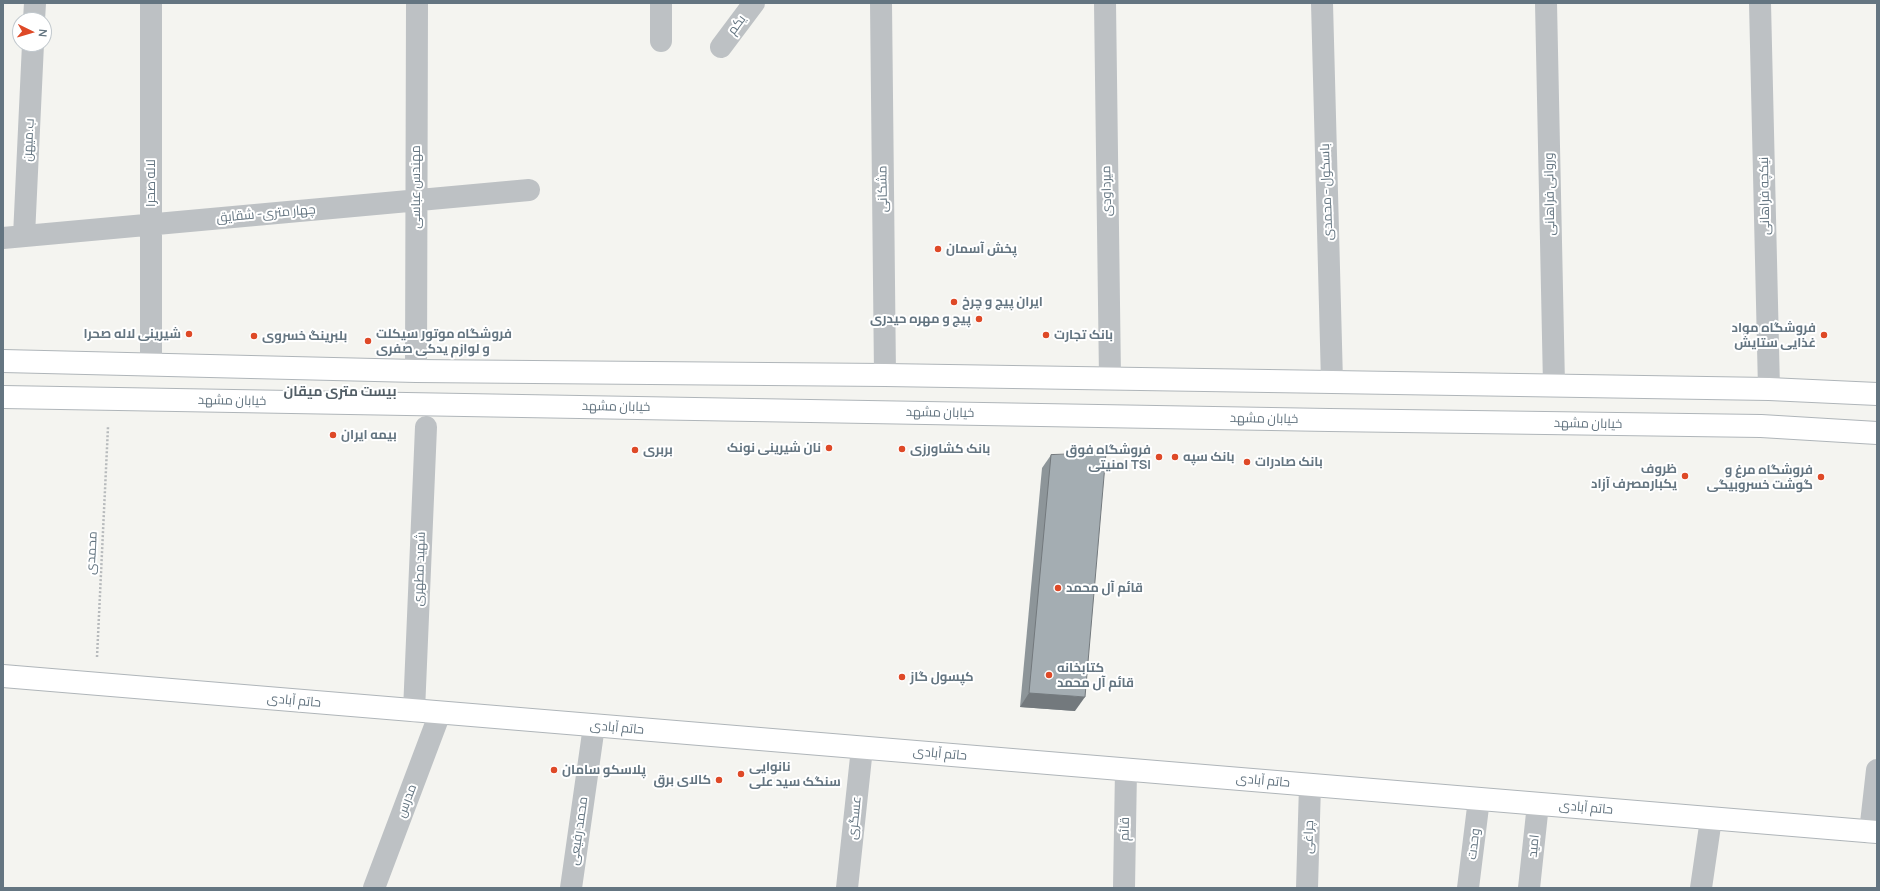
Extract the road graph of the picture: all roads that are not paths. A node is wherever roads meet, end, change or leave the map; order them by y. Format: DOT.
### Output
graph roads {
  1 [pos="151,3"];
  2 [pos="417,3"];
  3 [pos="661,3"];
  4 [pos="754,3"];
  5 [pos="881,3"];
  6 [pos="1105,3"];
  7 [pos="1322,3"];
  8 [pos="1546,3"];
  9 [pos="1760,3"];
  10 [pos="661,41"];
  11 [pos="721,47"];
  12 [pos="32,52"];
  13 [pos="529,190"];
  14 [pos="416,200"];
  15 [pos="151,224"];
  16 [pos="14,237"];
  17 [pos="3,361"];
  18 [pos="151,364"];
  19 [pos="416,371"];
  20 [pos="885,375"];
  21 [pos="1110,378"];
  22 [pos="1332,382"];
  23 [pos="1554,385"];
  24 [pos="1769,389"];
  25 [pos="1877,394"];
  26 [pos="3,397"];
  27 [pos="426,427"];
  28 [pos="1877,433"];
  29 [pos="3,676"];
  30 [pos="414,711"];
  31 [pos="440,713"];
  32 [pos="594,726"];
  33 [pos="862,748"];
  34 [pos="1126,770"];
  35 [pos="1877,770"];
  36 [pos="1310,785"];
  37 [pos="1479,799"];
  38 [pos="1538,804"];
  39 [pos="1711,819"];
  40 [pos="1874,832"];
  41 [pos="374,888"];
  42 [pos="571,888"];
  43 [pos="847,888"];
  44 [pos="1124,888"];
  45 [pos="1307,888"];
  46 [pos="1468,888"];
  47 [pos="1529,888"];
  48 [pos="1701,888"];
  1 -- 15 [label="street, لاله صحرا"];
  2 -- 14 [label="street, مهندس عباسی"];
  3 -- 10 [label="street"];
  4 -- 11 [label="street, یکم"];
  5 -- 20 [label="street, مشکانی"];
  6 -- 21 [label="street, میرداودی"];
  7 -- 22 [label="street, باسکول - محمدی"];
  8 -- 23 [label="street, وروانی فراهانی"];
  9 -- 24 [label="street, نیکچه فراهانی"];
  12 -- 16 [label="street, ب.میهن"];
  13 -- 14 [label="street, چهار متری- شقایق"];
  14 -- 15 [label="street, چهار متری- شقایق"];
  14 -- 19 [label="street, مهندس عباسی"];
  15 -- 16 [label="street, چهار متری- شقایق"];
  15 -- 18 [label="street, لاله صحرا"];
  17 -- 18 [label="main road"];
  18 -- 19 [label="main road"];
  19 -- 20 [label="main road"];
  20 -- 21 [label="main road"];
  21 -- 22 [label="main road"];
  22 -- 23 [label="main road"];
  23 -- 24 [label="main road"];
  24 -- 25 [label="main road"];
  26 -- 28 [label="main road, خیابان مشهد"];
  27 -- 30 [label="street, شهید مطهری"];
  29 -- 30 [label="main road, حاتم آبادی"];
  30 -- 31 [label="main road, حاتم آبادی"];
  31 -- 32 [label="main road, حاتم آبادی"];
  31 -- 41 [label="street, مدرس"];
  32 -- 33 [label="main road, حاتم آبادی"];
  32 -- 42 [label="street, محمد رفیعی"];
  33 -- 34 [label="main road, حاتم آبادی"];
  33 -- 43 [label="street, عسگری"];
  34 -- 36 [label="main road, حاتم آبادی"];
  34 -- 44 [label="street, قائم"];
  35 -- 40 [label="street"];
  36 -- 37 [label="main road, حاتم آبادی"];
  36 -- 45 [label="street, چراغی"];
  37 -- 38 [label="main road, حاتم آبادی"];
  37 -- 46 [label="street, وحدت"];
  38 -- 39 [label="main road, حاتم آبادی"];
  38 -- 47 [label="street, امید"];
  39 -- 40 [label="main road, حاتم آبادی"];
  39 -- 48 [label="street"];
}
